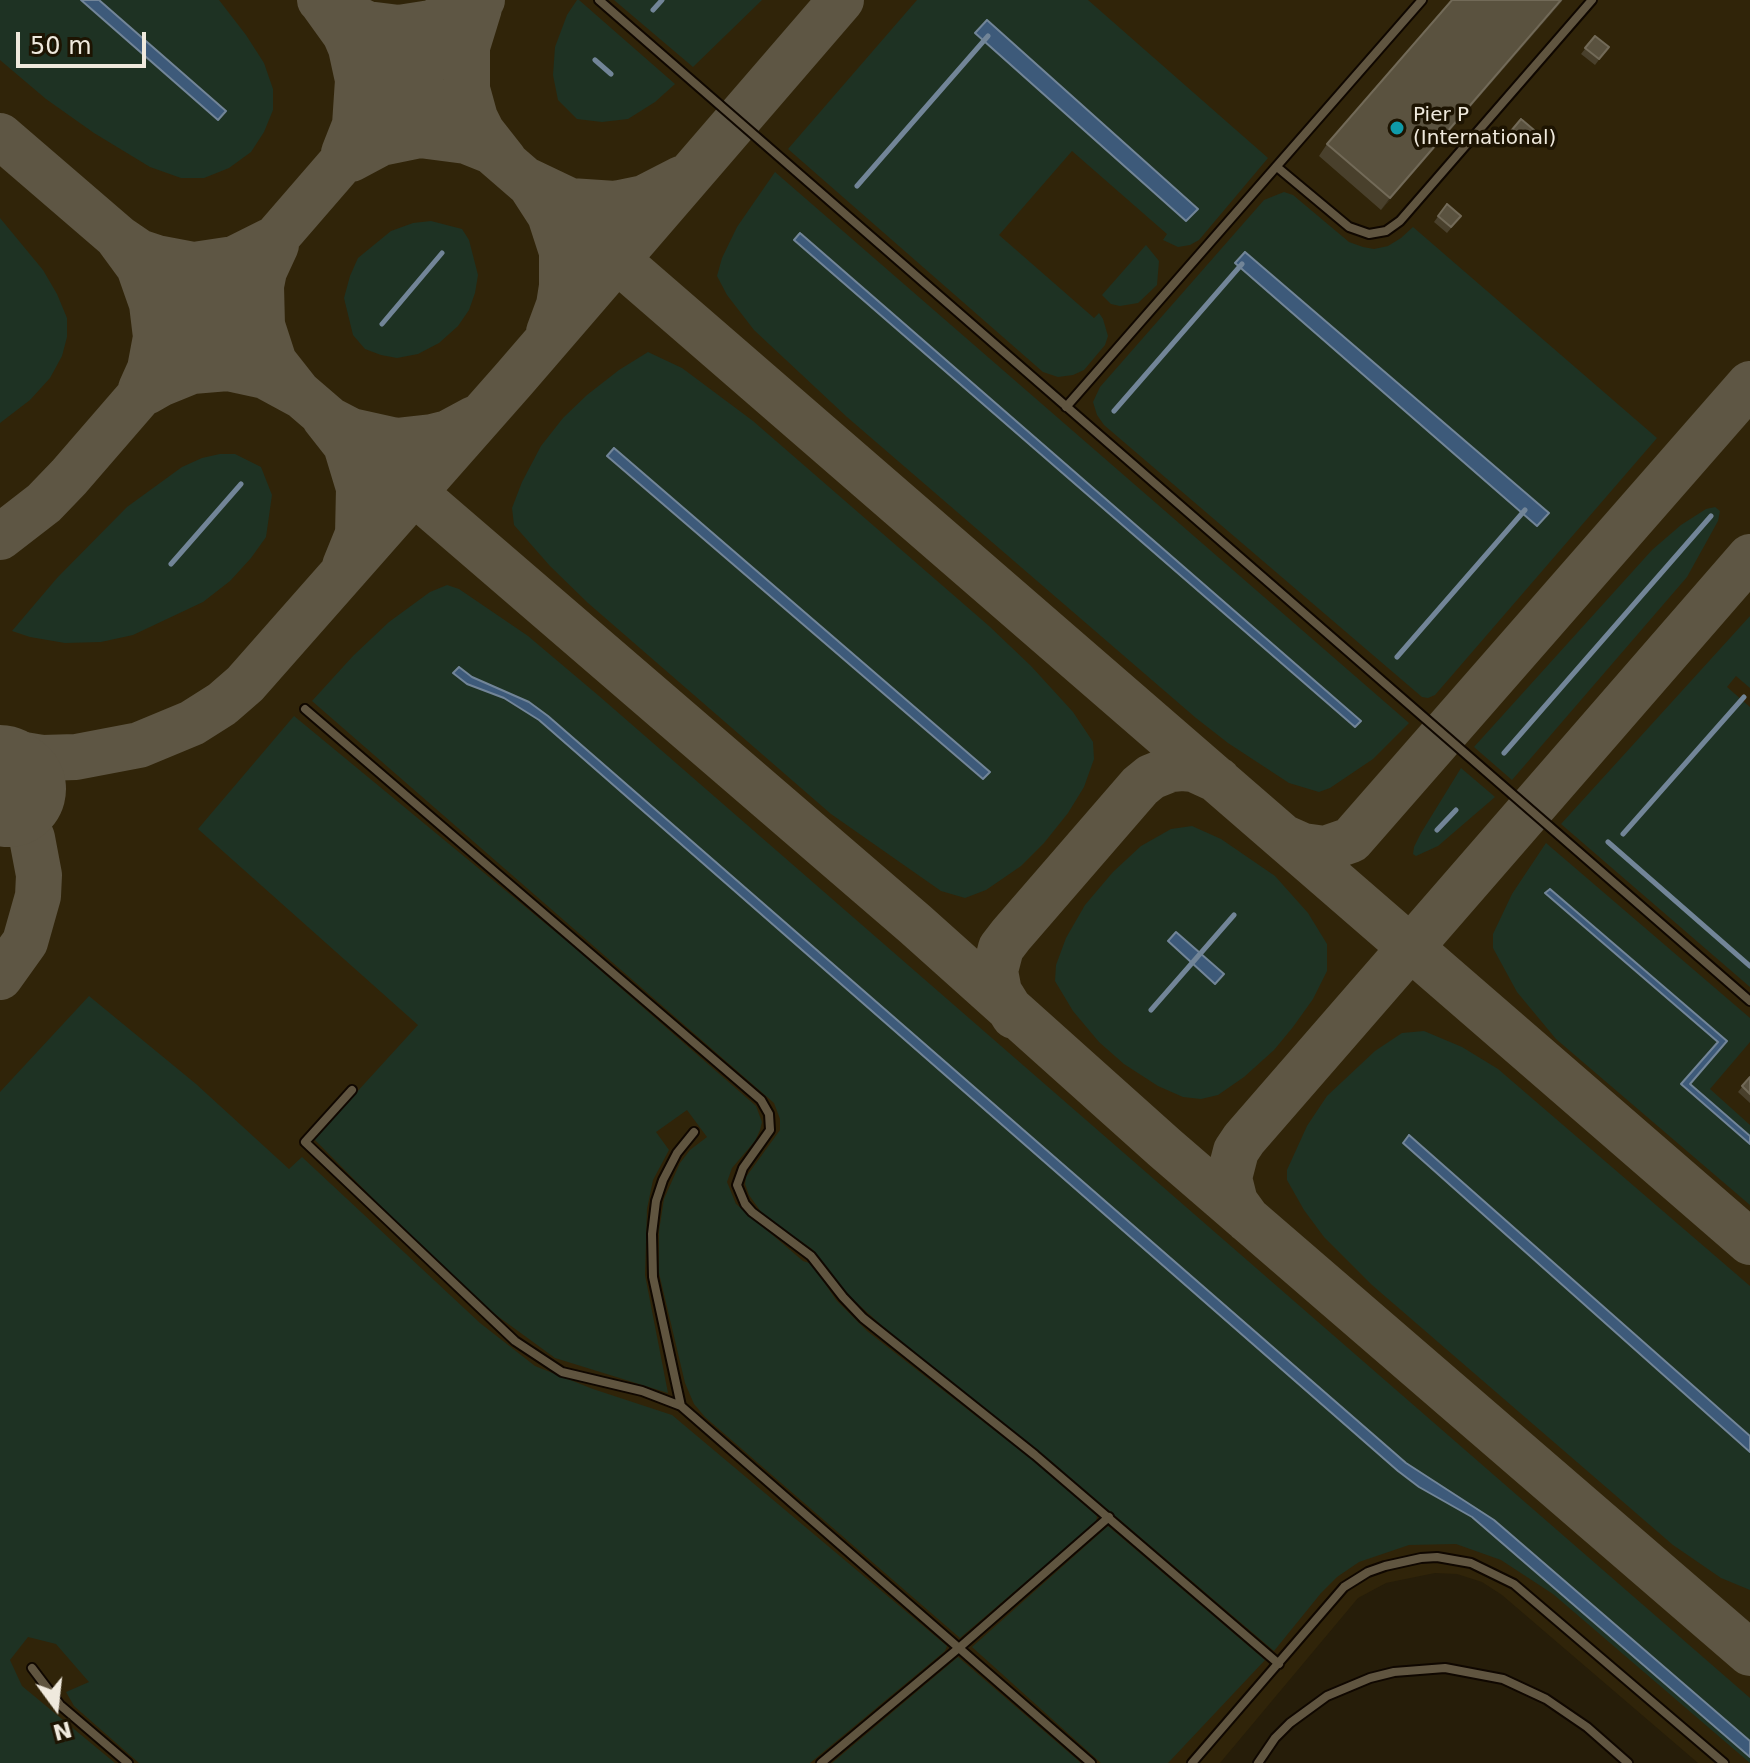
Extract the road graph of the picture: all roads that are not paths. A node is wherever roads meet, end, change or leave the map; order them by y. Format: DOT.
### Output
graph roads {
  1 [pos="599,0"];
  2 [pos="1422,0"];
  3 [pos="1592,0"];
  4 [pos="1277,167"];
  5 [pos="1066,407"];
  6 [pos="305,709"];
  7 [pos="1750,1001"];
  8 [pos="352,1090"];
  9 [pos="694,1132"];
  10 [pos="681,1406"];
  11 [pos="1109,1517"];
  12 [pos="960,1647"];
  13 [pos="1279,1664"];
  14 [pos="32,1668"];
  15 [pos="128,1763"];
  16 [pos="821,1763"];
  17 [pos="1091,1763"];
  18 [pos="1192,1763"];
  19 [pos="1258,1763"];
  20 [pos="1628,1763"];
  21 [pos="1724,1763"];
  1 -- 5 [label="lane"];
  2 -- 4 [label="lane"];
  3 -- 4 [label="lane"];
  4 -- 5 [label="lane"];
  5 -- 7 [label="lane"];
  6 -- 11 [label="lane"];
  8 -- 10 [label="lane"];
  9 -- 10 [label="lane"];
  10 -- 12 [label="lane"];
  11 -- 12 [label="lane"];
  11 -- 13 [label="lane"];
  12 -- 16 [label="lane"];
  12 -- 17 [label="lane"];
  13 -- 18 [label="lane"];
  13 -- 21 [label="lane"];
  14 -- 15 [label="lane"];
  19 -- 20 [label="lane"];
}
